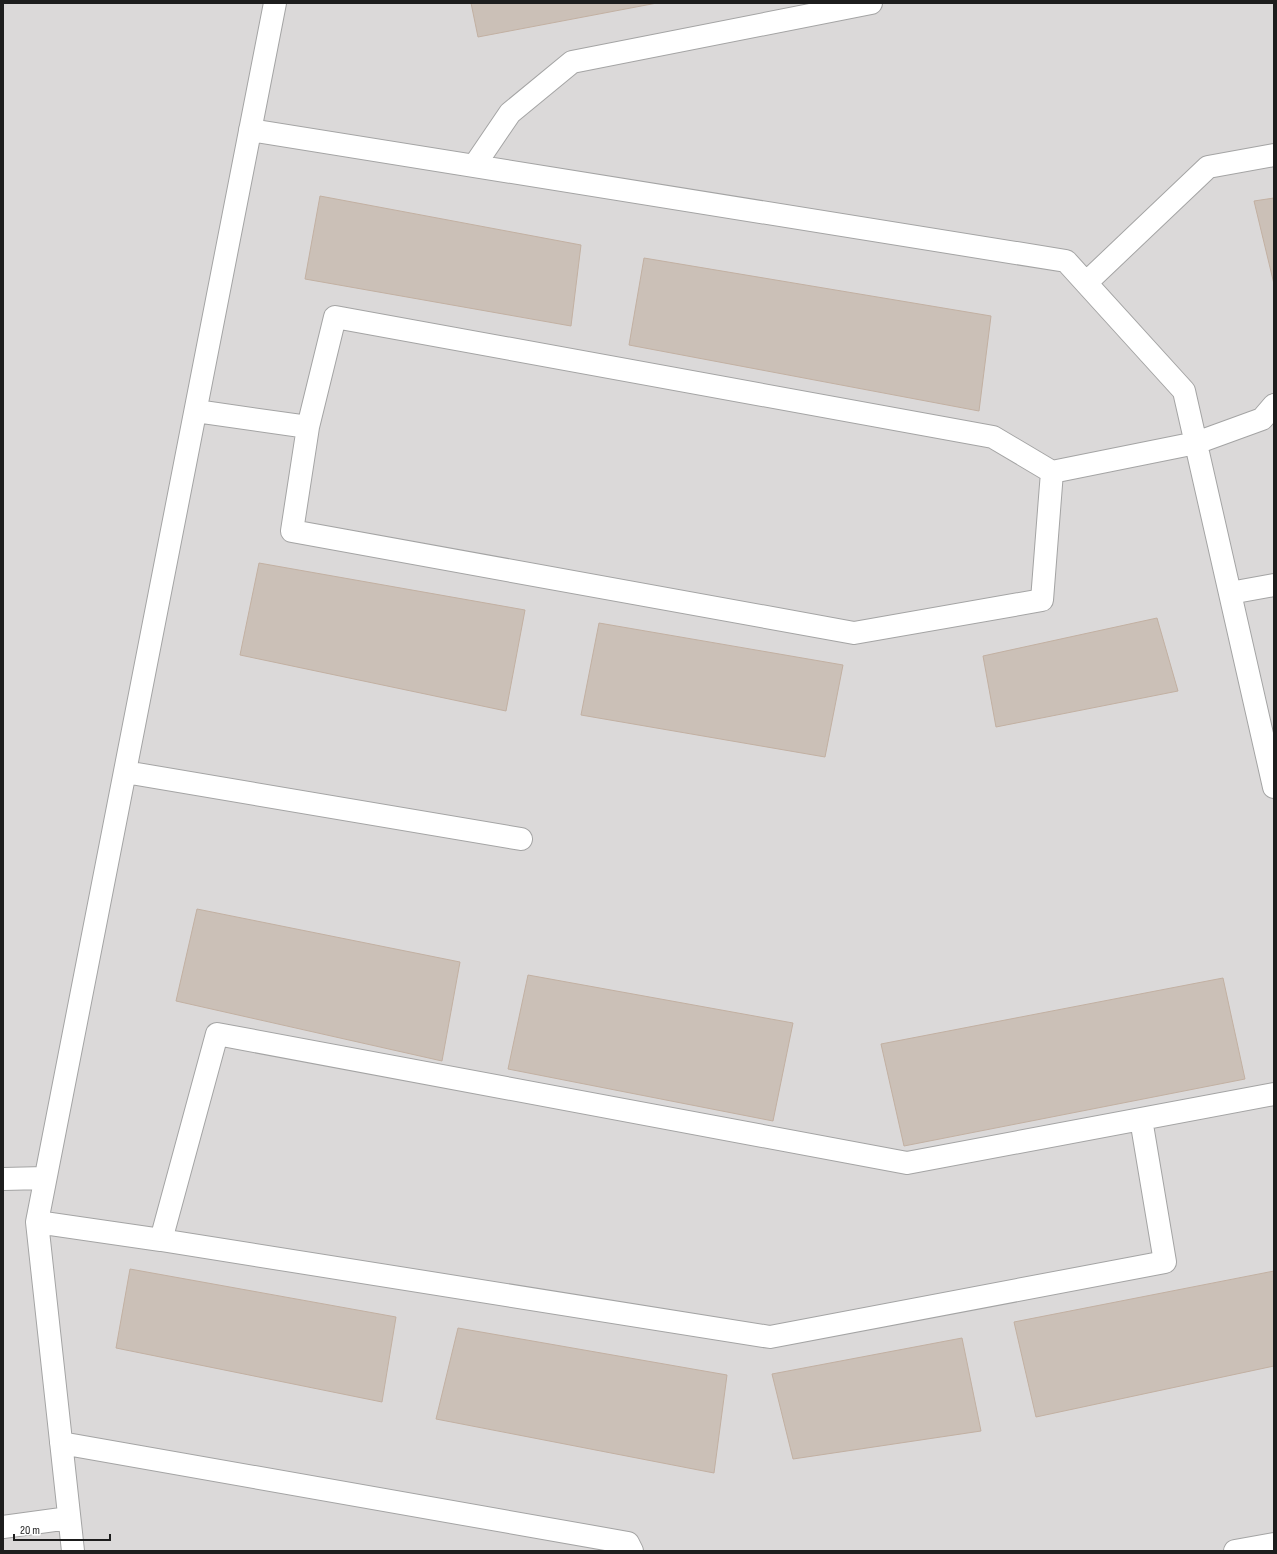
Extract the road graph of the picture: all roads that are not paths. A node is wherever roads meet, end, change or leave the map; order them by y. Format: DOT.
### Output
graph roads {
  1 [pos="275,3"];
  2 [pos="871,3"];
  3 [pos="250,130"];
  4 [pos="1274,155"];
  5 [pos="474,166"];
  6 [pos="1086,283"];
  7 [pos="1274,405"];
  8 [pos="196,411"];
  9 [pos="308,426"];
  10 [pos="1196,443"];
  11 [pos="1052,472"];
  12 [pos="1274,585"];
  13 [pos="1230,593"];
  14 [pos="125,772"];
  15 [pos="1274,787"];
  16 [pos="521,839"];
  17 [pos="1274,1094"];
  18 [pos="1141,1119"];
  19 [pos="45,1178"];
  20 [pos="3,1179"];
  21 [pos="37,1222"];
  22 [pos="161,1240"];
  23 [pos="61,1443"];
  24 [pos="69,1518"];
  25 [pos="3,1527"];
  26 [pos="1274,1544"];
  27 [pos="73,1551"];
  28 [pos="632,1551"];
  29 [pos="1235,1551"];
  1 -- 3 [label="street"];
  2 -- 5 [label="street"];
  3 -- 5 [label="street"];
  3 -- 8 [label="street"];
  4 -- 6 [label="street"];
  5 -- 6 [label="street"];
  6 -- 10 [label="street"];
  7 -- 10 [label="street"];
  8 -- 9 [label="street"];
  8 -- 14 [label="street"];
  9 -- 11 [label="street"];
  9 -- 11 [label="street"];
  10 -- 11 [label="street"];
  10 -- 13 [label="street"];
  12 -- 13 [label="street"];
  13 -- 15 [label="street"];
  14 -- 16 [label="street"];
  14 -- 19 [label="street"];
  17 -- 18 [label="street"];
  18 -- 22 [label="street"];
  18 -- 22 [label="street"];
  19 -- 20 [label="street"];
  19 -- 21 [label="street"];
  21 -- 22 [label="street"];
  21 -- 23 [label="street"];
  23 -- 24 [label="street"];
  23 -- 28 [label="street"];
  24 -- 25 [label="street"];
  24 -- 27 [label="street"];
  26 -- 29 [label="street"];
}
